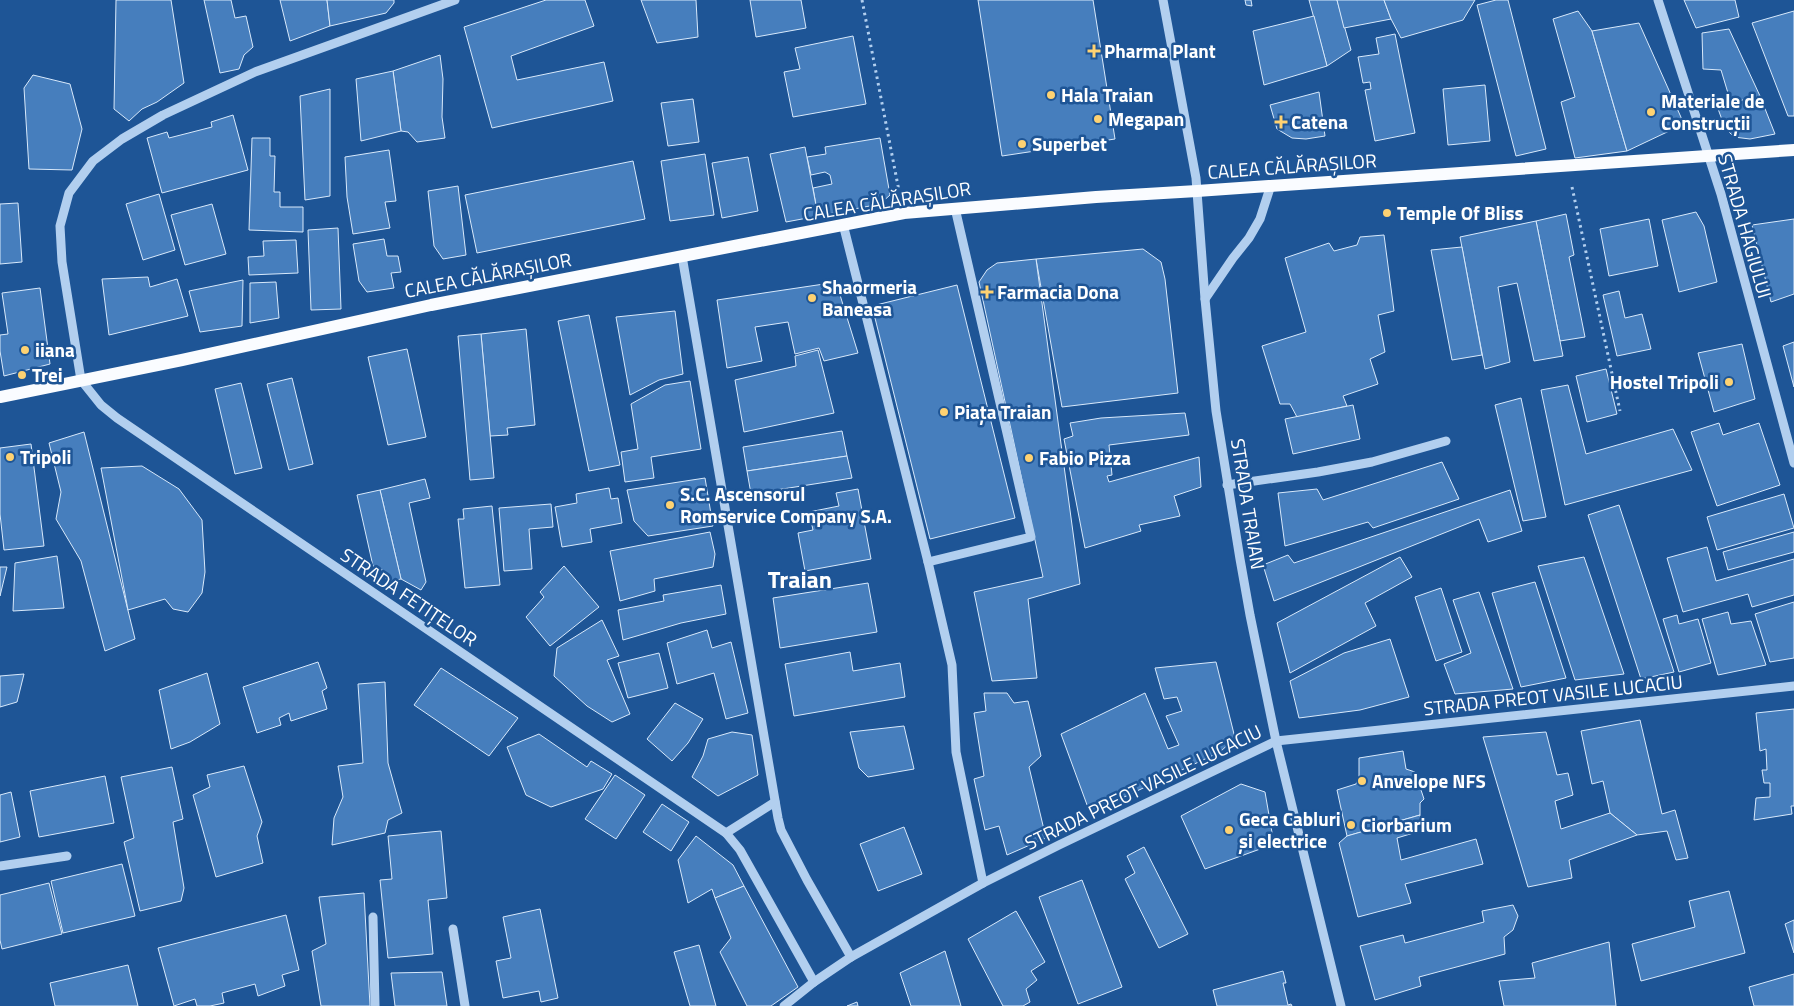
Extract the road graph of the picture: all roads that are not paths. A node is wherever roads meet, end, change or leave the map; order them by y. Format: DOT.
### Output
graph roads {
  1 [pos="455,0"];
  2 [pos="1163,0"];
  3 [pos="1658,0"];
  4 [pos="438,3"];
  5 [pos="1794,150"];
  6 [pos="1709,155"];
  7 [pos="1272,185"];
  8 [pos="1197,191"];
  9 [pos="954,208"];
  10 [pos="843,224"];
  11 [pos="682,256"];
  12 [pos="1205,300"];
  13 [pos="81,380"];
  14 [pos="0,397"];
  15 [pos="1446,441"];
  16 [pos="1794,462"];
  17 [pos="1228,485"];
  18 [pos="928,562"];
  19 [pos="1794,686"];
  20 [pos="1276,741"];
  21 [pos="775,802"];
  22 [pos="726,833"];
  23 [pos="67,856"];
  24 [pos="0,866"];
  25 [pos="983,883"];
  26 [pos="373,917"];
  27 [pos="453,929"];
  28 [pos="851,957"];
  29 [pos="814,982"];
  30 [pos="375,1006"];
  31 [pos="465,1006"];
  32 [pos="784,1006"];
  33 [pos="1341,1006"];
  1 -- 4 [label="street"];
  2 -- 8 [label="street, STRADA TRAIAN"];
  3 -- 6 [label="street, STRADA HAGIULUI"];
  4 -- 13 [label="street"];
  5 -- 6 [label="main road, CALEA CĂLĂRAȘILOR"];
  6 -- 7 [label="main road, CALEA CĂLĂRAȘILOR"];
  6 -- 16 [label="street, STRADA HAGIULUI"];
  7 -- 8 [label="main road, CALEA CĂLĂRAȘILOR"];
  7 -- 12 [label="street"];
  8 -- 9 [label="main road, CALEA CĂLĂRAȘILOR"];
  8 -- 12 [label="street, STRADA TRAIAN"];
  9 -- 10 [label="main road, CALEA CĂLĂRAȘILOR"];
  9 -- 18 [label="street"];
  10 -- 11 [label="main road, CALEA CĂLĂRAȘILOR"];
  10 -- 18 [label="street"];
  11 -- 13 [label="main road, CALEA CĂLĂRAȘILOR"];
  11 -- 21 [label="street"];
  12 -- 17 [label="street, STRADA TRAIAN"];
  13 -- 14 [label="main road, CALEA CĂLĂRAȘILOR"];
  13 -- 22 [label="street, STRADA FETIȚELOR"];
  15 -- 17 [label="street"];
  17 -- 20 [label="street, STRADA TRAIAN"];
  18 -- 25 [label="street"];
  19 -- 20 [label="street, STRADA PREOT VASILE LUCACIU"];
  20 -- 25 [label="street, STRADA PREOT VASILE LUCACIU"];
  20 -- 33 [label="street, STRADA TRAIAN"];
  21 -- 22 [label="street"];
  21 -- 28 [label="street"];
  22 -- 29 [label="street, STRADA FETIȚELOR"];
  23 -- 24 [label="street"];
  25 -- 28 [label="street, STRADA PREOT VASILE LUCACIU"];
  26 -- 30 [label="street"];
  27 -- 31 [label="street"];
  28 -- 29 [label="street, STRADA PREOT VASILE LUCACIU"];
  29 -- 32 [label="street, STRADA PREOT VASILE LUCACIU"];
}
